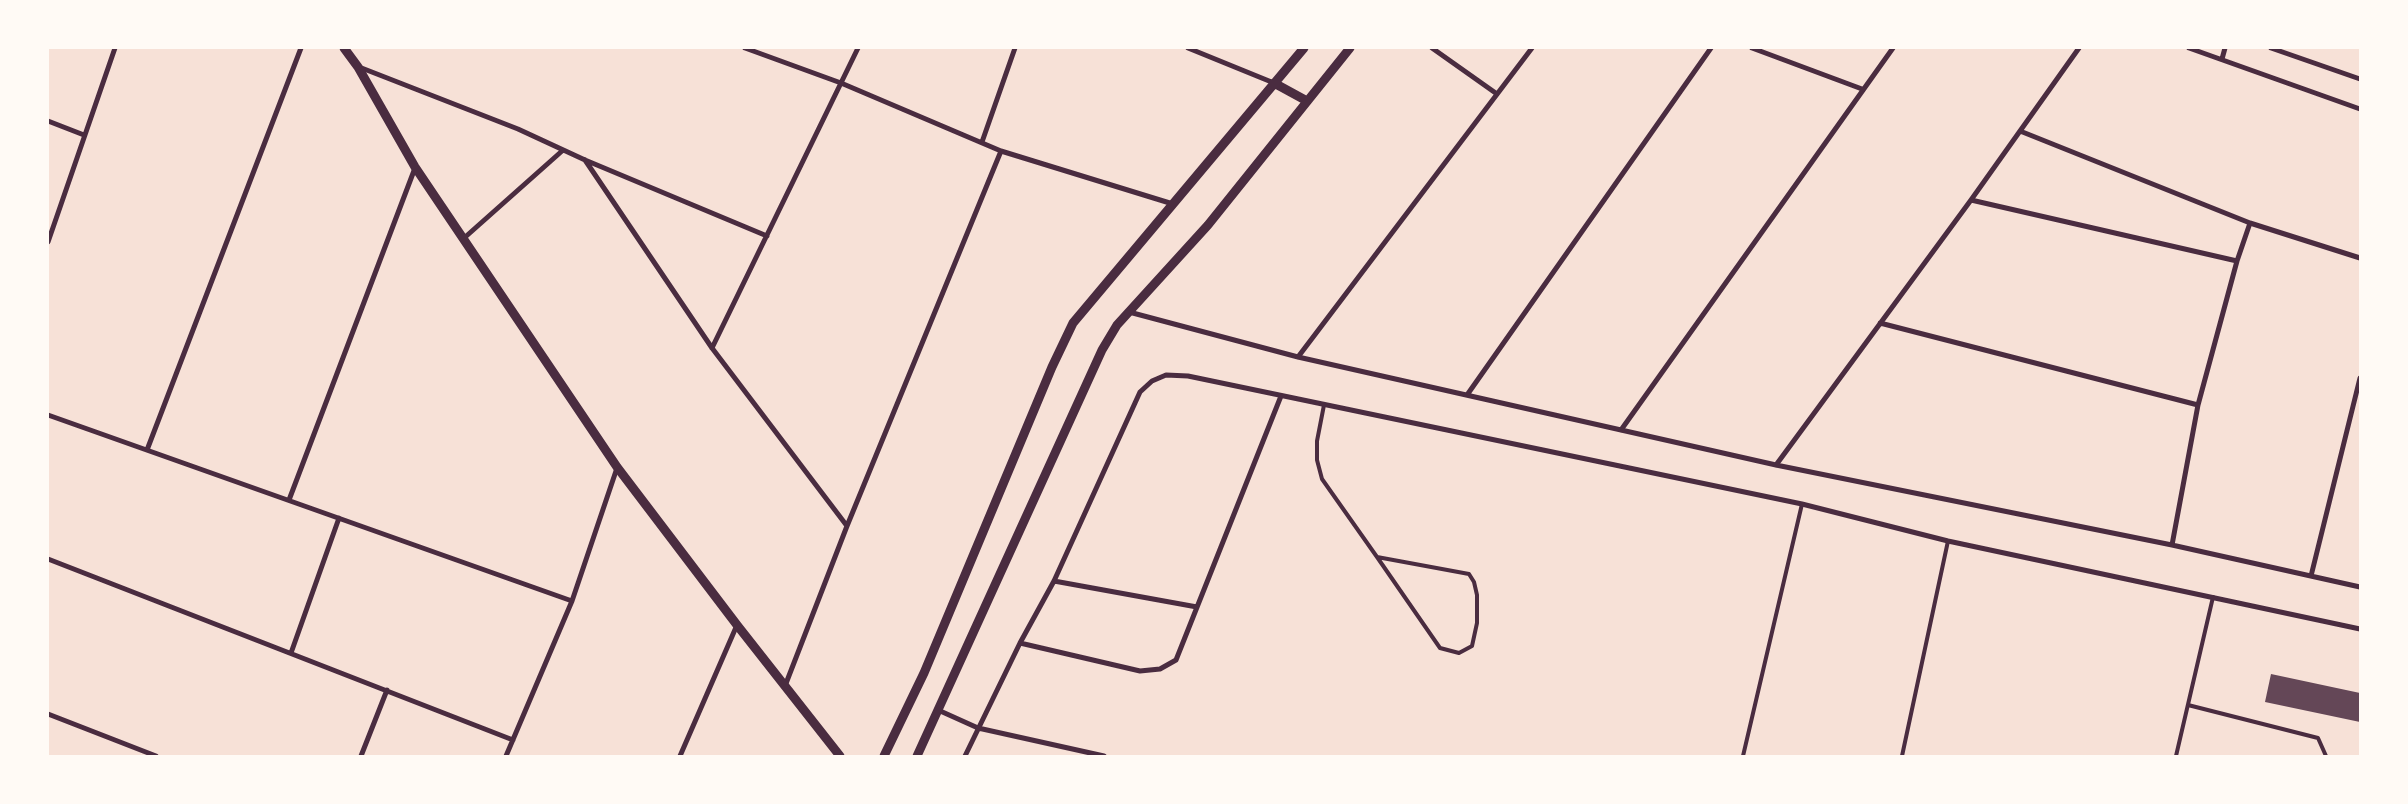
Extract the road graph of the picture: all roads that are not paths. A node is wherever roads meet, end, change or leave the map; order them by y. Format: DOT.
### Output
graph roads {
  1 [pos="115,48"];
  2 [pos="301,48"];
  3 [pos="344,48"];
  4 [pos="746,48"];
  5 [pos="858,48"];
  6 [pos="1015,48"];
  7 [pos="1188,48"];
  8 [pos="1304,48"];
  9 [pos="1350,48"];
  10 [pos="1432,48"];
  11 [pos="1532,48"];
  12 [pos="1711,48"];
  13 [pos="1752,48"];
  14 [pos="1893,48"];
  15 [pos="2079,48"];
  16 [pos="2189,48"];
  17 [pos="2225,48"];
  18 [pos="2271,48"];
  19 [pos="2222,59"];
  20 [pos="358,67"];
  21 [pos="2360,79"];
  22 [pos="841,83"];
  23 [pos="1274,83"];
  24 [pos="1862,89"];
  25 [pos="1497,94"];
  26 [pos="1307,101"];
  27 [pos="2360,109"];
  28 [pos="48,121"];
  29 [pos="2020,131"];
  30 [pos="84,135"];
  31 [pos="982,142"];
  32 [pos="562,151"];
  33 [pos="1001,151"];
  34 [pos="585,160"];
  35 [pos="415,168"];
  36 [pos="1971,200"];
  37 [pos="1173,205"];
  38 [pos="2250,223"];
  39 [pos="767,236"];
  40 [pos="463,239"];
  41 [pos="48,242"];
  42 [pos="2360,258"];
  43 [pos="2238,261"];
  44 [pos="1129,312"];
  45 [pos="1880,323"];
  46 [pos="712,348"];
  47 [pos="1298,357"];
  48 [pos="2360,378"];
  49 [pos="1466,395"];
  50 [pos="1281,396"];
  51 [pos="1324,405"];
  52 [pos="2198,405"];
  53 [pos="48,415"];
  54 [pos="1621,430"];
  55 [pos="147,450"];
  56 [pos="1776,465"];
  57 [pos="617,467"];
  58 [pos="289,500"];
  59 [pos="1802,504"];
  60 [pos="339,518"];
  61 [pos="847,526"];
  62 [pos="1948,541"];
  63 [pos="2172,545"];
  64 [pos="1377,557"];
  65 [pos="48,559"];
  66 [pos="2310,576"];
  67 [pos="1054,581"];
  68 [pos="2360,587"];
  69 [pos="2213,597"];
  70 [pos="572,601"];
  71 [pos="1197,607"];
  72 [pos="737,625"];
  73 [pos="2360,629"];
  74 [pos="1020,643"];
  75 [pos="291,653"];
  76 [pos="784,686"];
  77 [pos="387,690"];
  78 [pos="2188,705"];
  79 [pos="938,710"];
  80 [pos="48,714"];
  81 [pos="978,728"];
  82 [pos="513,740"];
  83 [pos="156,756"];
  84 [pos="361,756"];
  85 [pos="506,756"];
  86 [pos="680,756"];
  87 [pos="840,756"];
  88 [pos="884,756"];
  89 [pos="917,756"];
  90 [pos="965,756"];
  91 [pos="1104,756"];
  92 [pos="1743,756"];
  93 [pos="1902,756"];
  94 [pos="2176,756"];
  95 [pos="2326,756"];
  1 -- 30 [label="street"];
  2 -- 55 [label="street"];
  3 -- 20 [label="street"];
  4 -- 22 [label="street"];
  5 -- 22 [label="street"];
  6 -- 31 [label="street"];
  7 -- 23 [label="street"];
  8 -- 23 [label="street"];
  9 -- 26 [label="street"];
  10 -- 25 [label="street"];
  11 -- 25 [label="street"];
  12 -- 49 [label="street"];
  13 -- 24 [label="street"];
  14 -- 24 [label="street"];
  15 -- 29 [label="street"];
  16 -- 19 [label="street"];
  17 -- 19 [label="street"];
  18 -- 21 [label="street"];
  19 -- 27 [label="street"];
  20 -- 32 [label="street"];
  20 -- 35 [label="street"];
  22 -- 31 [label="street"];
  22 -- 39 [label="street"];
  23 -- 26 [label="street"];
  23 -- 37 [label="street"];
  24 -- 54 [label="street"];
  25 -- 47 [label="street"];
  26 -- 44 [label="street"];
  28 -- 30 [label="street"];
  29 -- 36 [label="street"];
  29 -- 38 [label="street"];
  30 -- 41 [label="street"];
  31 -- 33 [label="street"];
  32 -- 34 [label="street"];
  32 -- 40 [label="street"];
  33 -- 37 [label="street"];
  33 -- 61 [label="street"];
  34 -- 39 [label="street"];
  34 -- 46 [label="street"];
  35 -- 40 [label="street"];
  35 -- 58 [label="street"];
  36 -- 43 [label="street"];
  36 -- 45 [label="street"];
  37 -- 88 [label="street"];
  38 -- 42 [label="street"];
  38 -- 43 [label="street"];
  39 -- 46 [label="street"];
  40 -- 57 [label="street"];
  43 -- 52 [label="street"];
  44 -- 47 [label="street"];
  44 -- 79 [label="street"];
  45 -- 52 [label="street"];
  45 -- 56 [label="street"];
  46 -- 61 [label="street"];
  47 -- 49 [label="street"];
  48 -- 66 [label="street"];
  49 -- 54 [label="street"];
  50 -- 51 [label="street"];
  50 -- 67 [label="street"];
  50 -- 71 [label="street"];
  51 -- 59 [label="street"];
  51 -- 64 [label="lane"];
  52 -- 63 [label="street"];
  53 -- 55 [label="street"];
  54 -- 56 [label="street"];
  55 -- 58 [label="street"];
  56 -- 63 [label="street"];
  57 -- 70 [label="street"];
  57 -- 72 [label="street"];
  58 -- 60 [label="street"];
  59 -- 62 [label="street"];
  59 -- 92 [label="lane"];
  60 -- 70 [label="street"];
  60 -- 75 [label="street"];
  61 -- 76 [label="street"];
  62 -- 69 [label="street"];
  62 -- 93 [label="lane"];
  63 -- 66 [label="street"];
  64 -- 64 [label="lane"];
  65 -- 75 [label="street"];
  66 -- 68 [label="street"];
  67 -- 71 [label="street"];
  67 -- 74 [label="street"];
  69 -- 73 [label="street"];
  69 -- 78 [label="lane"];
  70 -- 82 [label="street"];
  71 -- 74 [label="street"];
  72 -- 76 [label="street"];
  72 -- 86 [label="street"];
  74 -- 81 [label="street"];
  75 -- 77 [label="street"];
  76 -- 87 [label="street"];
  77 -- 82 [label="street"];
  77 -- 84 [label="street"];
  78 -- 94 [label="lane"];
  78 -- 95 [label="lane"];
  79 -- 81 [label="street"];
  79 -- 89 [label="street"];
  80 -- 83 [label="street"];
  81 -- 90 [label="street"];
  81 -- 91 [label="street"];
  82 -- 85 [label="street"];
}
